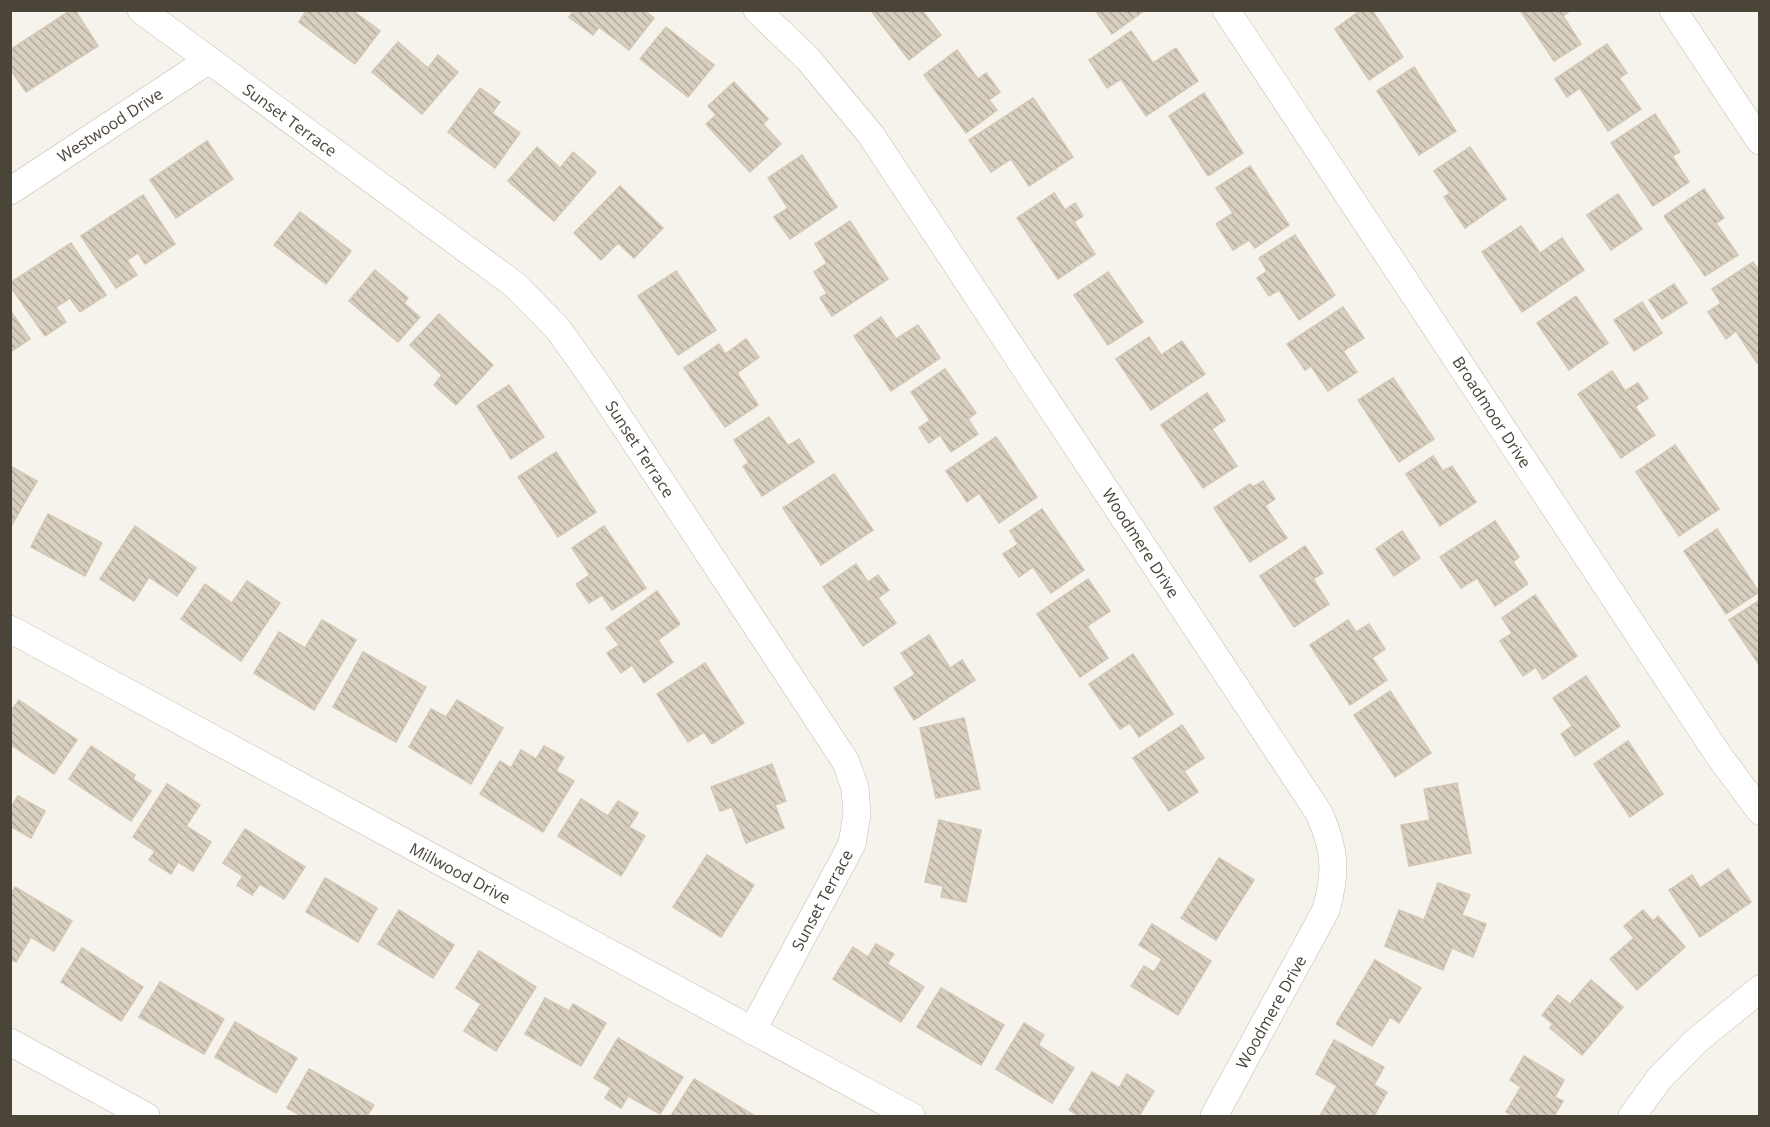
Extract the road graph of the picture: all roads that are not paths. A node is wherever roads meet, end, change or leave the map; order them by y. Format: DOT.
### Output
graph roads {
  1 [pos="141,10"];
  2 [pos="756,10"];
  3 [pos="1226,10"];
  4 [pos="1673,10"];
  5 [pos="209,60"];
  6 [pos="1760,141"];
  7 [pos="10,191"];
  8 [pos="10,628"];
  9 [pos="1760,811"];
  10 [pos="1760,989"];
  11 [pos="752,1031"];
  12 [pos="10,1042"];
  13 [pos="146,1116"];
  14 [pos="911,1116"];
  15 [pos="1214,1116"];
  16 [pos="1632,1116"];
  1 -- 5 [label="street, Sunset Terrace"];
  2 -- 15 [label="street, Woodmere Drive"];
  3 -- 9 [label="street, Broadmoor Drive"];
  4 -- 6 [label="street"];
  5 -- 7 [label="street, Westwood Drive"];
  5 -- 11 [label="street, Sunset Terrace"];
  8 -- 11 [label="street, Millwood Drive"];
  10 -- 16 [label="street"];
  11 -- 14 [label="street, Millwood Drive"];
  12 -- 13 [label="street"];
}
